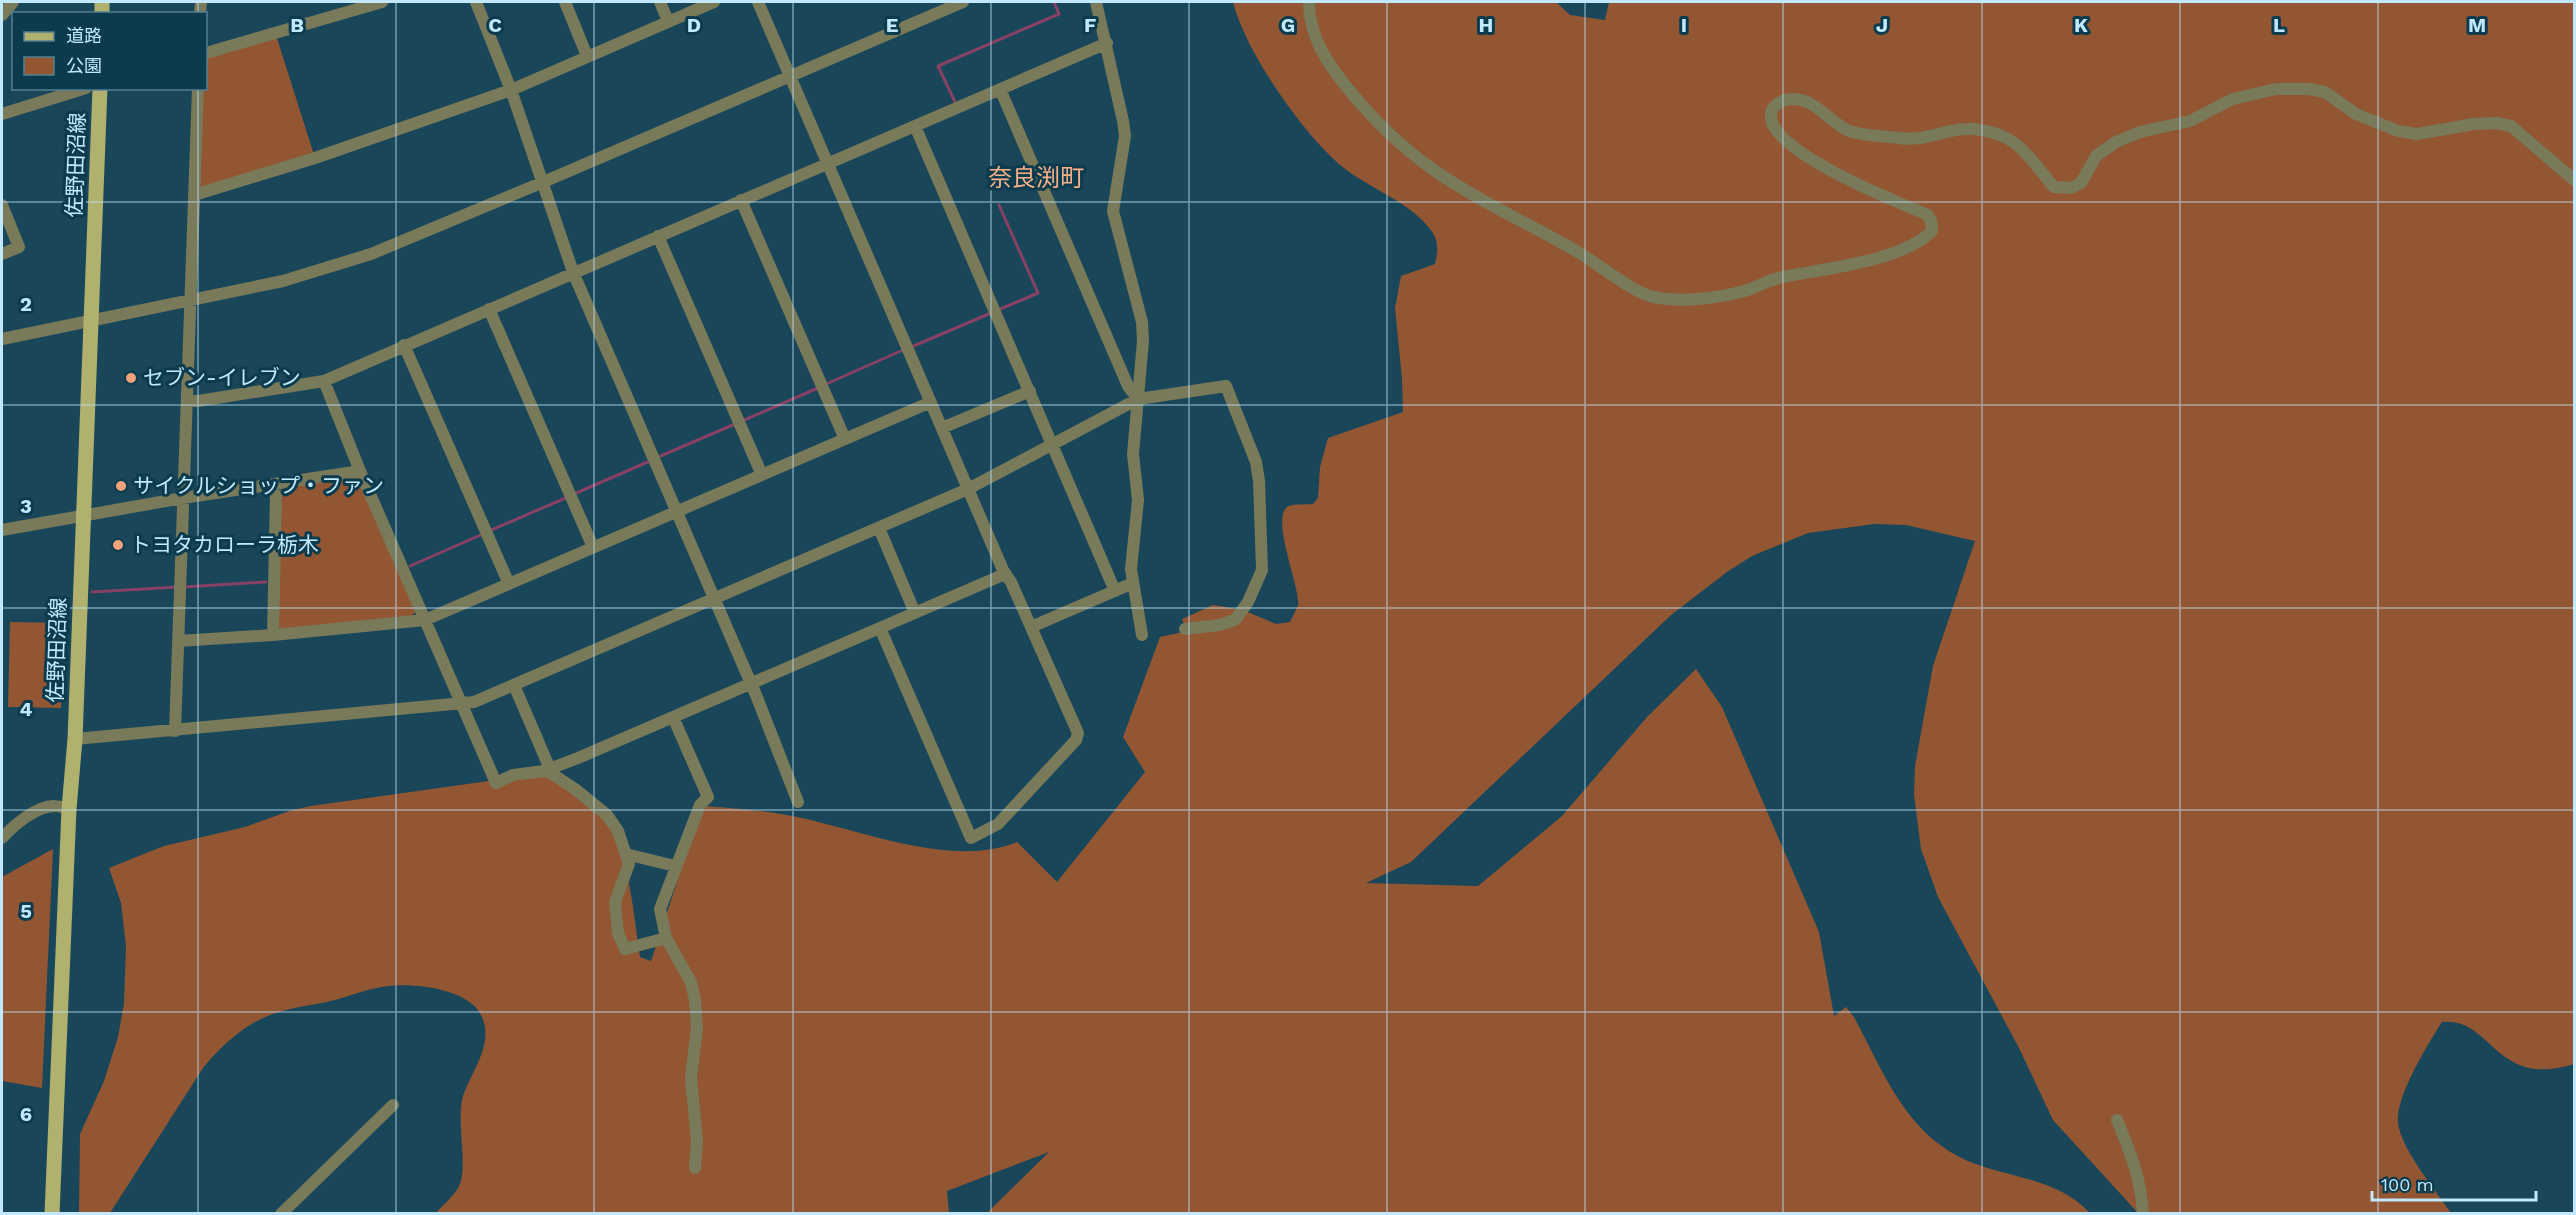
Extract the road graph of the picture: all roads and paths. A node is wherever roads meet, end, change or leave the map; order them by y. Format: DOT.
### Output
graph roads {
  1 [pos="13,2"];
  2 [pos="382,2"];
  3 [pos="476,2"];
  4 [pos="565,2"];
  5 [pos="660,2"];
  6 [pos="714,2"];
  7 [pos="759,2"];
  8 [pos="963,2"];
  9 [pos="1096,2"];
  10 [pos="1309,2"];
  11 [pos="2,15"];
  12 [pos="668,21"];
  13 [pos="1107,43"];
  14 [pos="207,53"];
  15 [pos="587,56"];
  16 [pos="790,74"];
  17 [pos="1000,89"];
  18 [pos="80,90"];
  19 [pos="100,90"];
  20 [pos="198,90"];
  21 [pos="511,90"];
  22 [pos="2,114"];
  23 [pos="915,126"];
  24 [pos="828,163"];
  25 [pos="2574,180"];
  26 [pos="541,183"];
  27 [pos="194,195"];
  28 [pos="741,200"];
  29 [pos="2,205"];
  30 [pos="658,236"];
  31 [pos="2,254"];
  32 [pos="573,272"];
  33 [pos="190,301"];
  34 [pos="489,309"];
  35 [pos="92,320"];
  36 [pos="2,339"];
  37 [pos="404,345"];
  38 [pos="324,381"];
  39 [pos="1030,390"];
  40 [pos="1138,399"];
  41 [pos="188,401"];
  42 [pos="931,402"];
  43 [pos="942,428"];
  44 [pos="845,439"];
  45 [pos="1053,444"];
  46 [pos="360,471"];
  47 [pos="762,475"];
  48 [pos="274,484"];
  49 [pos="968,489"];
  50 [pos="183,498"];
  51 [pos="677,512"];
  52 [pos="83,515"];
  53 [pos="879,528"];
  54 [pos="2,530"];
  55 [pos="593,548"];
  56 [pos="1004,572"];
  57 [pos="1133,583"];
  58 [pos="509,584"];
  59 [pos="1115,591"];
  60 [pos="714,599"];
  61 [pos="915,613"];
  62 [pos="425,620"];
  63 [pos="1031,627"];
  64 [pos="880,628"];
  65 [pos="1185,629"];
  66 [pos="273,635"];
  67 [pos="1142,635"];
  68 [pos="178,641"];
  69 [pos="751,684"];
  70 [pos="514,685"];
  71 [pos="462,704"];
  72 [pos="673,717"];
  73 [pos="175,731"];
  74 [pos="75,739"];
  75 [pos="548,770"];
  76 [pos="798,802"];
  77 [pos="69,809"];
  78 [pos="2,838"];
  79 [pos="626,854"];
  80 [pos="675,866"];
  81 [pos="666,938"];
  82 [pos="393,1105"];
  83 [pos="2117,1120"];
  84 [pos="695,1168"];
  85 [pos="52,1214"];
  86 [pos="281,1214"];
  87 [pos="2143,1214"];
  1 -- 11 [label="street"];
  2 -- 14 [label="street"];
  3 -- 21 [label="street"];
  4 -- 15 [label="street"];
  5 -- 12 [label="street"];
  6 -- 12 [label="street"];
  7 -- 16 [label="street"];
  8 -- 16 [label="street"];
  9 -- 13 [label="street"];
  10 -- 25 [label="street"];
  12 -- 15 [label="street"];
  13 -- 17 [label="street"];
  13 -- 40 [label="street"];
  15 -- 21 [label="street"];
  16 -- 24 [label="street"];
  16 -- 26 [label="street"];
  17 -- 23 [label="street"];
  17 -- 40 [label="street"];
  18 -- 22 [label="street"];
  19 -- 35 [label="main road, 佐野田沼線"];
  20 -- 27 [label="street"];
  21 -- 26 [label="street"];
  21 -- 27 [label="street"];
  23 -- 24 [label="street"];
  23 -- 39 [label="street"];
  24 -- 28 [label="street"];
  24 -- 42 [label="street"];
  26 -- 32 [label="street"];
  26 -- 33 [label="street"];
  27 -- 33 [label="street"];
  28 -- 30 [label="street"];
  28 -- 44 [label="street"];
  29 -- 31 [label="street"];
  30 -- 32 [label="street"];
  30 -- 47 [label="street"];
  32 -- 34 [label="street"];
  32 -- 51 [label="street"];
  33 -- 35 [label="street"];
  33 -- 41 [label="street"];
  34 -- 37 [label="street"];
  34 -- 55 [label="street"];
  35 -- 36 [label="street"];
  35 -- 52 [label="main road, 佐野田沼線"];
  37 -- 38 [label="street"];
  37 -- 58 [label="street"];
  38 -- 41 [label="street"];
  38 -- 46 [label="street"];
  39 -- 43 [label="street"];
  39 -- 45 [label="street"];
  40 -- 45 [label="street"];
  40 -- 57 [label="street"];
  40 -- 65 [label="street"];
  41 -- 50 [label="street"];
  42 -- 43 [label="street"];
  42 -- 44 [label="street"];
  43 -- 49 [label="street"];
  44 -- 47 [label="street"];
  45 -- 49 [label="street"];
  45 -- 59 [label="street"];
  46 -- 48 [label="street"];
  46 -- 62 [label="street"];
  47 -- 51 [label="street"];
  48 -- 50 [label="street"];
  48 -- 66 [label="street"];
  49 -- 53 [label="street"];
  49 -- 56 [label="street"];
  50 -- 52 [label="street"];
  50 -- 68 [label="street"];
  51 -- 55 [label="street"];
  51 -- 60 [label="street"];
  52 -- 54 [label="street"];
  52 -- 74 [label="main road, 佐野田沼線"];
  53 -- 60 [label="street"];
  53 -- 61 [label="street"];
  55 -- 58 [label="street"];
  56 -- 61 [label="street"];
  56 -- 63 [label="street"];
  57 -- 59 [label="street"];
  57 -- 67 [label="street"];
  58 -- 62 [label="street"];
  59 -- 63 [label="street"];
  60 -- 69 [label="street"];
  60 -- 70 [label="street"];
  61 -- 64 [label="street"];
  62 -- 66 [label="street"];
  62 -- 71 [label="street"];
  63 -- 64 [label="street"];
  64 -- 69 [label="street"];
  66 -- 68 [label="street"];
  68 -- 73 [label="street"];
  69 -- 72 [label="street"];
  69 -- 76 [label="street"];
  70 -- 71 [label="street"];
  70 -- 75 [label="street"];
  71 -- 73 [label="street"];
  71 -- 75 [label="street"];
  72 -- 75 [label="street"];
  72 -- 80 [label="street"];
  73 -- 74 [label="street"];
  74 -- 77 [label="main road, 佐野田沼線"];
  75 -- 79 [label="street"];
  77 -- 78 [label="street"];
  77 -- 85 [label="main road, 佐野田沼線"];
  79 -- 80 [label="street"];
  79 -- 81 [label="street"];
  80 -- 81 [label="street"];
  81 -- 84 [label="street"];
  82 -- 86 [label="street"];
  83 -- 87 [label="street"];
}
